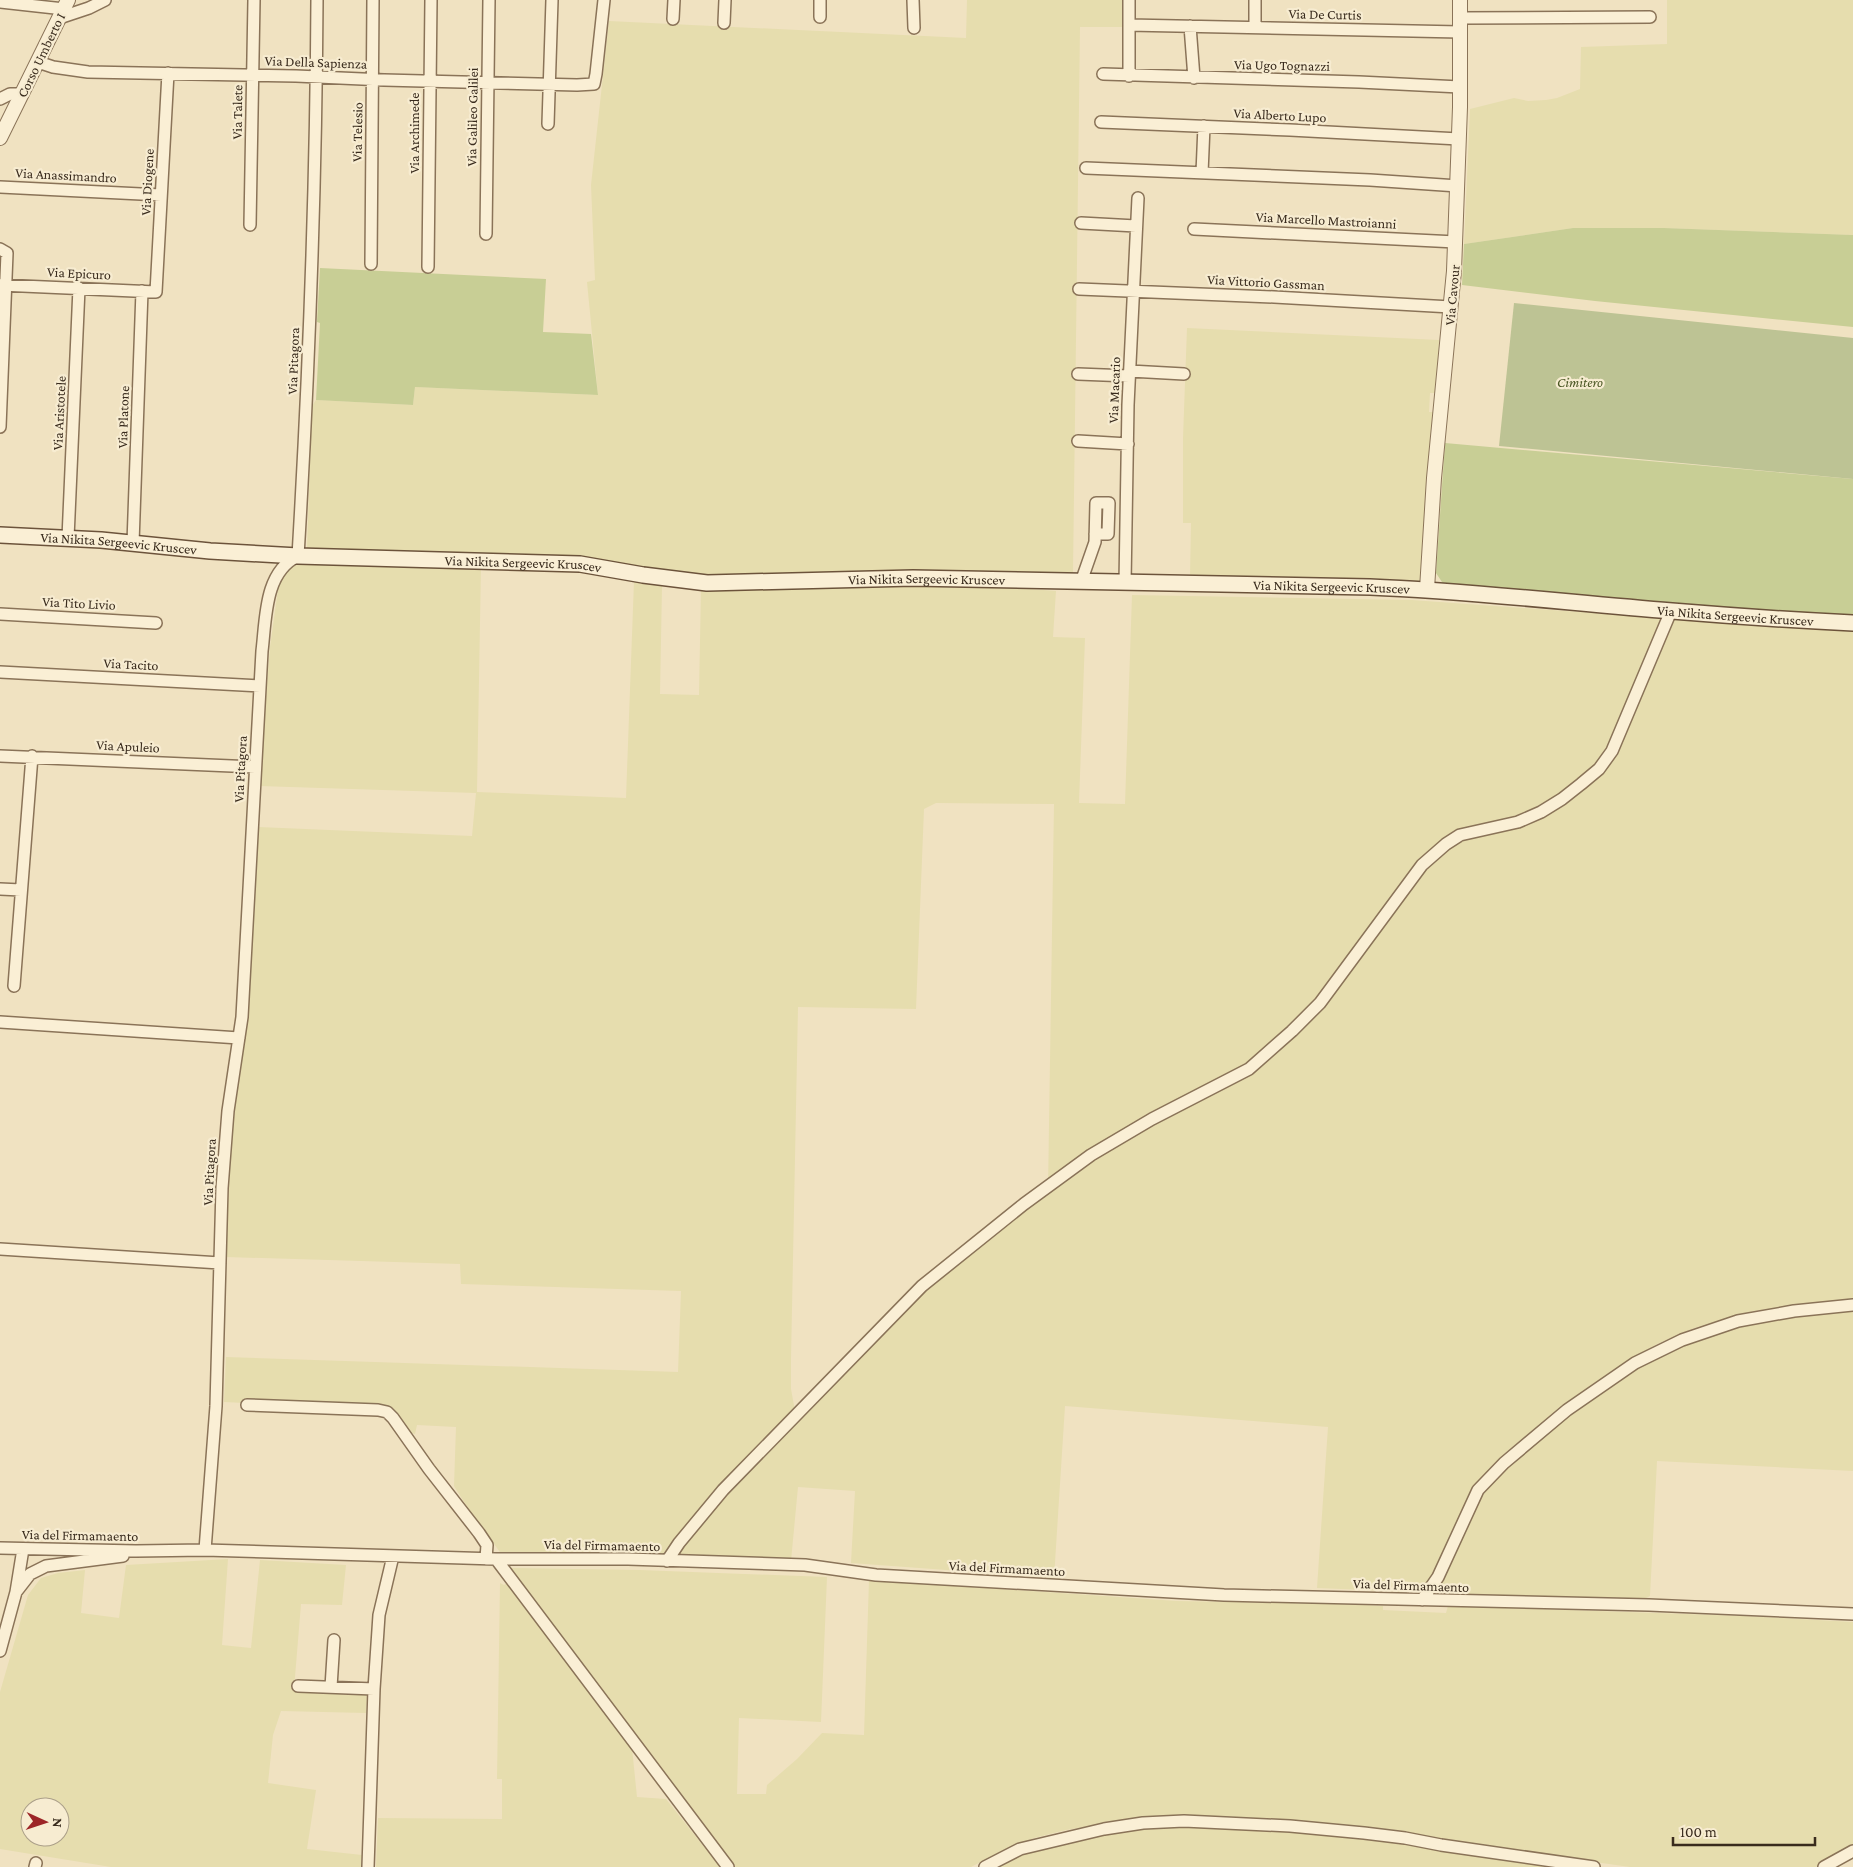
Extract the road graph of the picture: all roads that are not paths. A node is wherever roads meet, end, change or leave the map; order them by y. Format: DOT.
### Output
graph roads {
  1 [pos="105,0"];
  2 [pos="254,0"];
  3 [pos="317,0"];
  4 [pos="373,0"];
  5 [pos="431,0"];
  6 [pos="489,0"];
  7 [pos="552,0"];
  8 [pos="604,0"];
  9 [pos="674,0"];
  10 [pos="725,0"];
  11 [pos="820,0"];
  12 [pos="914,0"];
  13 [pos="1129,0"];
  14 [pos="1255,0"];
  15 [pos="1460,0"];
  16 [pos="0,2"];
  17 [pos="64,9"];
  18 [pos="820,17"];
  19 [pos="1650,17"];
  20 [pos="1460,18"];
  21 [pos="673,19"];
  22 [pos="724,23"];
  23 [pos="1129,25"];
  24 [pos="1190,26"];
  25 [pos="1255,27"];
  26 [pos="914,28"];
  27 [pos="1460,32"];
  28 [pos="38,62"];
  29 [pos="168,73"];
  30 [pos="1103,74"];
  31 [pos="253,75"];
  32 [pos="1129,76"];
  33 [pos="317,77"];
  34 [pos="1194,78"];
  35 [pos="372,80"];
  36 [pos="429,81"];
  37 [pos="487,82"];
  38 [pos="550,84"];
  39 [pos="1460,88"];
  40 [pos="22,94"];
  41 [pos="0,99"];
  42 [pos="1101,122"];
  43 [pos="548,124"];
  44 [pos="1204,126"];
  45 [pos="0,138"];
  46 [pos="1459,139"];
  47 [pos="1086,168"];
  48 [pos="1202,173"];
  49 [pos="1458,186"];
  50 [pos="0,187"];
  51 [pos="161,195"];
  52 [pos="1138,198"];
  53 [pos="1081,223"];
  54 [pos="250,225"];
  55 [pos="1136,226"];
  56 [pos="1194,228"];
  57 [pos="486,234"];
  58 [pos="1456,242"];
  59 [pos="0,250"];
  60 [pos="371,264"];
  61 [pos="428,267"];
  62 [pos="3,285"];
  63 [pos="80,288"];
  64 [pos="1079,289"];
  65 [pos="1133,290"];
  66 [pos="142,291"];
  67 [pos="156,292"];
  68 [pos="1451,307"];
  69 [pos="1078,374"];
  70 [pos="1130,374"];
  71 [pos="1184,374"];
  72 [pos="0,427"];
  73 [pos="1078,441"];
  74 [pos="1128,444"];
  75 [pos="1127,509"];
  76 [pos="0,535"];
  77 [pos="68,538"];
  78 [pos="134,543"];
  79 [pos="298,556"];
  80 [pos="1081,582"];
  81 [pos="1126,583"];
  82 [pos="1427,590"];
  83 [pos="1671,611"];
  84 [pos="0,614"];
  85 [pos="156,623"];
  86 [pos="1853,623"];
  87 [pos="0,672"];
  88 [pos="260,686"];
  89 [pos="0,756"];
  90 [pos="32,756"];
  91 [pos="255,767"];
  92 [pos="0,889"];
  93 [pos="21,890"];
  94 [pos="14,986"];
  95 [pos="0,1022"];
  96 [pos="239,1038"];
  97 [pos="0,1249"];
  98 [pos="220,1263"];
  99 [pos="1853,1305"];
  100 [pos="247,1405"];
  101 [pos="0,1548"];
  102 [pos="23,1549"];
  103 [pos="160,1550"];
  104 [pos="206,1550"];
  105 [pos="393,1556"];
  106 [pos="491,1559"];
  107 [pos="667,1561"];
  108 [pos="16,1592"];
  109 [pos="1422,1600"];
  110 [pos="1853,1614"];
  111 [pos="334,1640"];
  112 [pos="0,1651"];
  113 [pos="298,1686"];
  114 [pos="331,1687"];
  115 [pos="374,1689"];
  116 [pos="1853,1851"];
  117 [pos="368,1867"];
  118 [pos="728,1867"];
  119 [pos="985,1867"];
  120 [pos="1594,1867"];
  121 [pos="1824,1867"];
  1 -- 17 [label="street"];
  2 -- 31 [label="street, Via Talete"];
  3 -- 33 [label="street, Via Pitagora"];
  4 -- 35 [label="street, Via Telesio"];
  5 -- 36 [label="street, Via Archimede"];
  6 -- 37 [label="street, Via Galileo Galilei"];
  7 -- 38 [label="street"];
  8 -- 38 [label="street, Via Della Sapienza"];
  9 -- 21 [label="street"];
  10 -- 22 [label="street"];
  11 -- 18 [label="street"];
  12 -- 26 [label="street"];
  13 -- 23 [label="street"];
  14 -- 25 [label="street"];
  15 -- 20 [label="street, Via Cavour"];
  16 -- 17 [label="street"];
  17 -- 28 [label="street, Corso Umberto I"];
  19 -- 20 [label="street"];
  20 -- 27 [label="street, Via Cavour"];
  23 -- 24 [label="street, Via De Curtis"];
  23 -- 32 [label="street"];
  24 -- 25 [label="street, Via De Curtis"];
  24 -- 34 [label="street"];
  25 -- 27 [label="street, Via De Curtis"];
  27 -- 39 [label="street, Via Cavour"];
  28 -- 29 [label="street, Via Della Sapienza"];
  28 -- 40 [label="street, Corso Umberto I"];
  29 -- 31 [label="street, Via Della Sapienza"];
  29 -- 51 [label="street, Via Diogene"];
  30 -- 32 [label="street, Via Ugo Tognazzi"];
  31 -- 33 [label="street, Via Della Sapienza"];
  31 -- 54 [label="street, Via Talete"];
  32 -- 34 [label="street, Via Ugo Tognazzi"];
  33 -- 35 [label="street, Via Della Sapienza"];
  33 -- 79 [label="street, Via Pitagora"];
  34 -- 39 [label="street, Via Ugo Tognazzi"];
  35 -- 36 [label="street, Via Della Sapienza"];
  35 -- 60 [label="street, Via Telesio"];
  36 -- 37 [label="street, Via Della Sapienza"];
  36 -- 61 [label="street, Via Archimede"];
  37 -- 38 [label="street, Via Della Sapienza"];
  37 -- 57 [label="street, Via Galileo Galilei"];
  38 -- 43 [label="street"];
  39 -- 46 [label="street, Via Cavour"];
  40 -- 41 [label="street"];
  40 -- 45 [label="street, Corso Umberto I"];
  42 -- 44 [label="street, Via Alberto Lupo"];
  44 -- 46 [label="street, Via Alberto Lupo"];
  44 -- 48 [label="street"];
  46 -- 49 [label="street, Via Cavour"];
  47 -- 48 [label="street"];
  48 -- 49 [label="street"];
  49 -- 58 [label="street, Via Cavour"];
  50 -- 51 [label="street, Via Anassimandro"];
  51 -- 67 [label="street, Via Diogene"];
  52 -- 55 [label="street, Via Macario"];
  53 -- 55 [label="street"];
  55 -- 65 [label="street, Via Macario"];
  56 -- 58 [label="street, Via Marcello Mastroianni"];
  58 -- 68 [label="street, Via Cavour"];
  59 -- 62 [label="street"];
  62 -- 63 [label="street, Via Epicuro"];
  62 -- 72 [label="street"];
  63 -- 66 [label="street, Via Epicuro"];
  63 -- 77 [label="street, Via Aristotele"];
  64 -- 65 [label="street, Via Vittorio Gassman"];
  65 -- 68 [label="street, Via Vittorio Gassman"];
  65 -- 70 [label="street, Via Macario"];
  66 -- 67 [label="street, Via Epicuro"];
  66 -- 78 [label="street, Via Platone"];
  68 -- 82 [label="street, Via Cavour"];
  69 -- 70 [label="street"];
  70 -- 71 [label="street"];
  70 -- 74 [label="street, Via Macario"];
  73 -- 74 [label="street"];
  74 -- 75 [label="street, Via Macario"];
  75 -- 80 [label="street"];
  75 -- 81 [label="street, Via Macario"];
  76 -- 77 [label="main road, Via Nikita Sergeevic Kruscev"];
  77 -- 78 [label="main road, Via Nikita Sergeevic Kruscev"];
  78 -- 79 [label="main road, Via Nikita Sergeevic Kruscev"];
  79 -- 80 [label="main road, Via Nikita Sergeevic Kruscev"];
  79 -- 88 [label="street, Via Pitagora"];
  80 -- 81 [label="main road, Via Nikita Sergeevic Kruscev"];
  81 -- 82 [label="main road, Via Nikita Sergeevic Kruscev"];
  82 -- 83 [label="main road, Via Nikita Sergeevic Kruscev"];
  83 -- 86 [label="main road, Via Nikita Sergeevic Kruscev"];
  83 -- 107 [label="street"];
  84 -- 85 [label="street, Via Tito Livio"];
  87 -- 88 [label="street, Via Tacito"];
  88 -- 91 [label="street, Via Pitagora"];
  89 -- 90 [label="street, Via Apuleio"];
  90 -- 91 [label="street, Via Apuleio"];
  90 -- 93 [label="street"];
  91 -- 96 [label="street, Via Pitagora"];
  92 -- 93 [label="street"];
  93 -- 94 [label="street"];
  95 -- 96 [label="street"];
  96 -- 98 [label="street, Via Pitagora"];
  97 -- 98 [label="street"];
  98 -- 104 [label="street, Via Pitagora"];
  99 -- 109 [label="street"];
  100 -- 106 [label="street"];
  101 -- 102 [label="street, Via del Firmamaento"];
  102 -- 103 [label="street, Via del Firmamaento"];
  102 -- 108 [label="street"];
  103 -- 104 [label="street, Via del Firmamaento"];
  103 -- 108 [label="street, Via del Firmamaento"];
  104 -- 105 [label="street, Via del Firmamaento"];
  105 -- 106 [label="street, Via del Firmamaento"];
  105 -- 115 [label="street"];
  106 -- 107 [label="street, Via del Firmamaento"];
  106 -- 118 [label="street"];
  107 -- 109 [label="street, Via del Firmamaento"];
  108 -- 112 [label="street"];
  109 -- 110 [label="street, Via del Firmamaento"];
  111 -- 114 [label="street"];
  113 -- 114 [label="street"];
  114 -- 115 [label="street"];
  115 -- 117 [label="street"];
  116 -- 121 [label="street"];
  119 -- 120 [label="street"];
}
